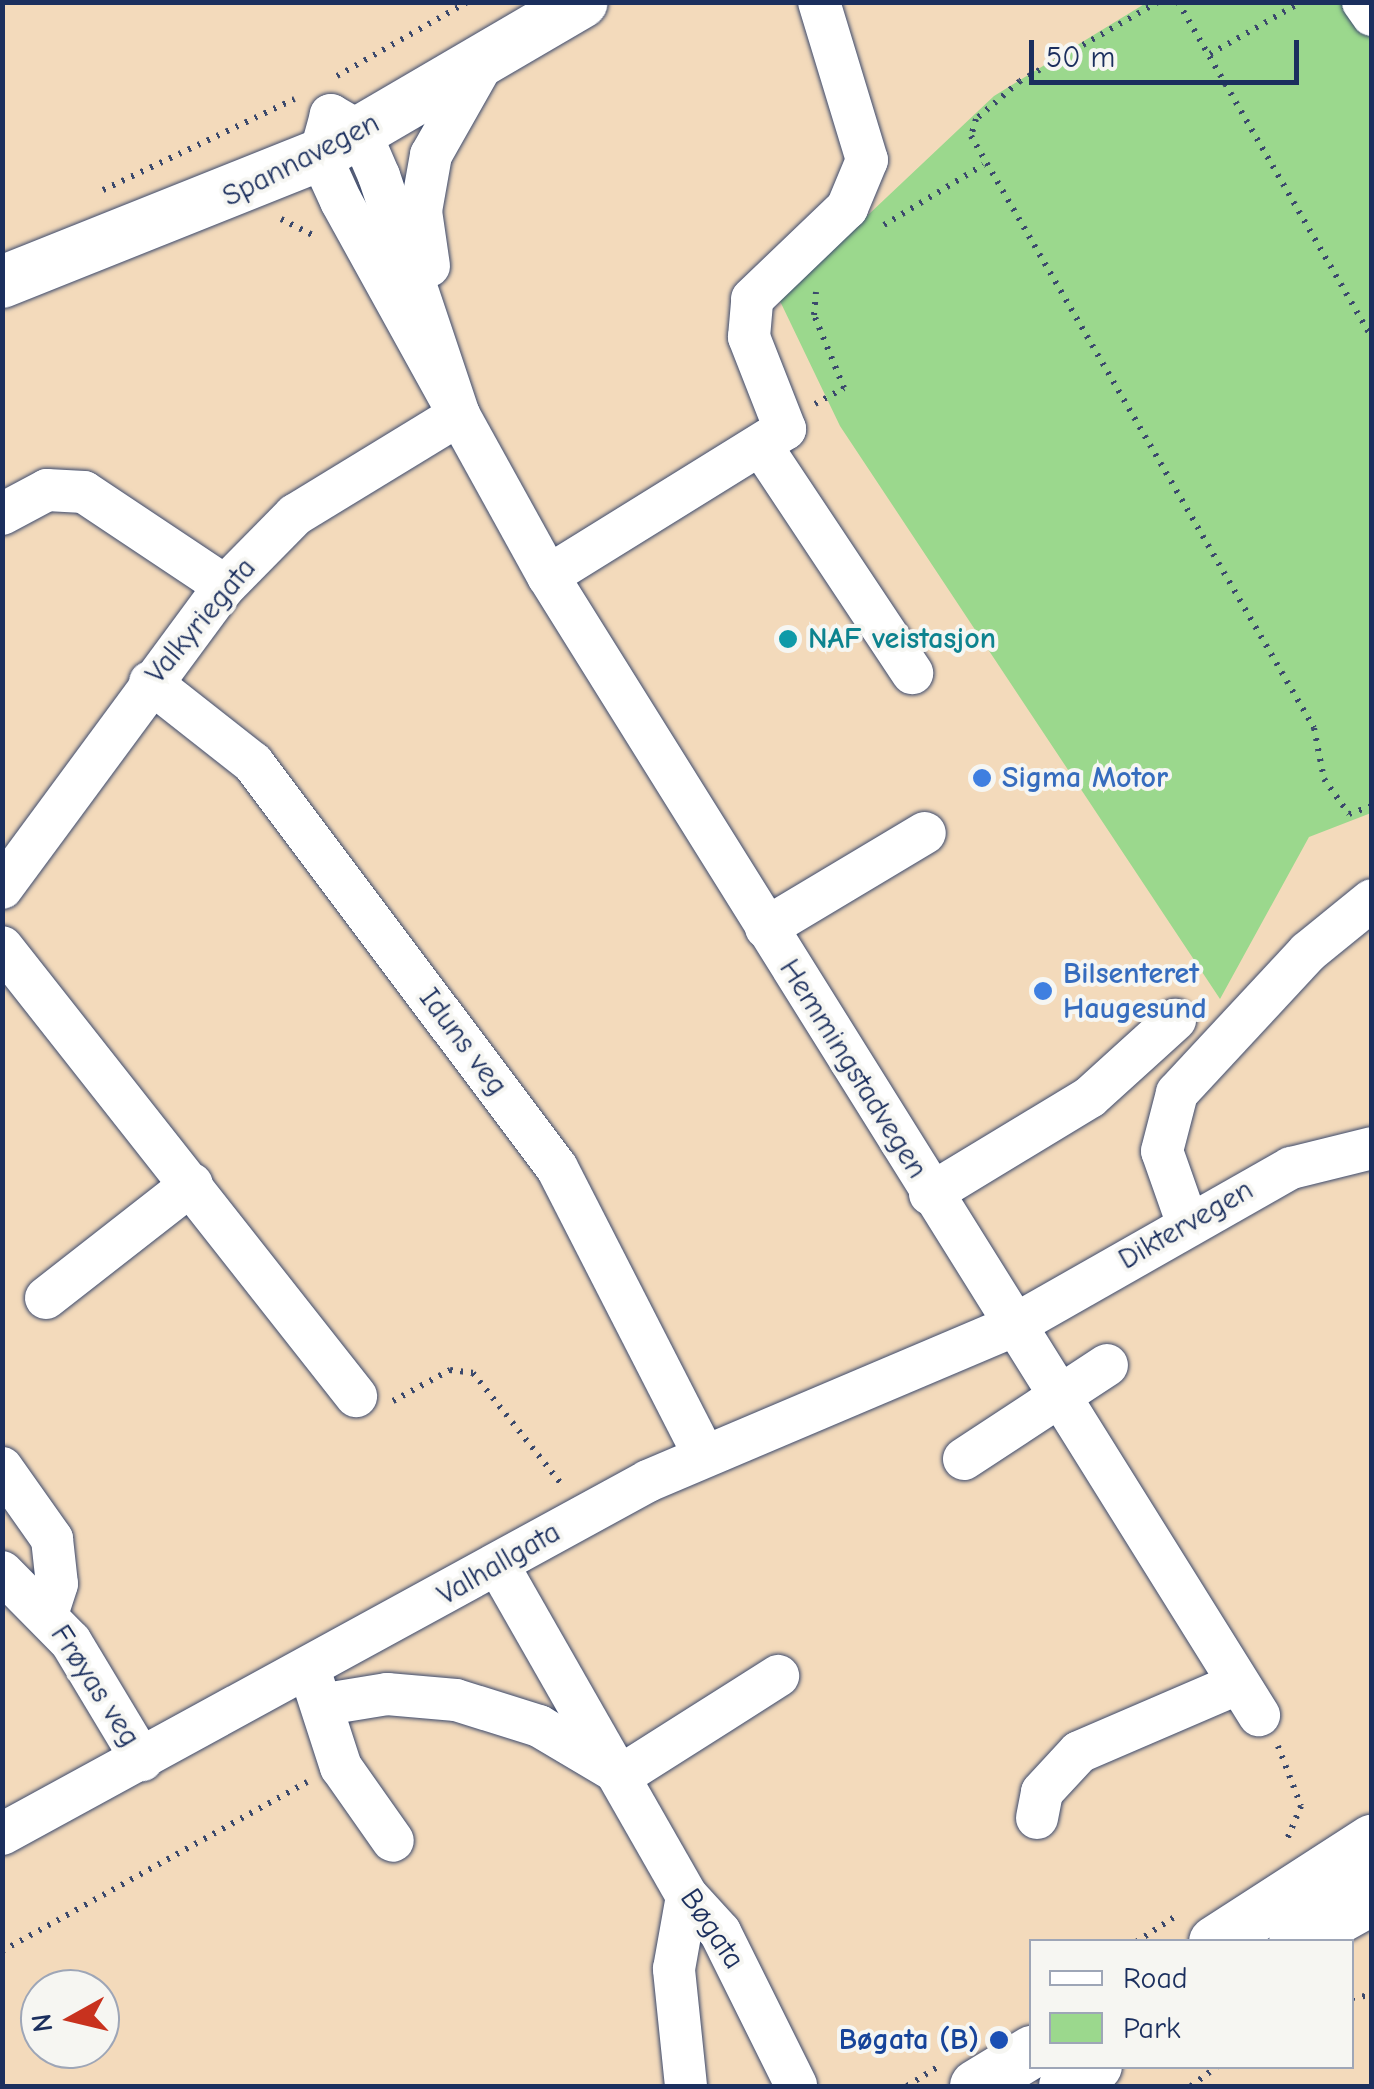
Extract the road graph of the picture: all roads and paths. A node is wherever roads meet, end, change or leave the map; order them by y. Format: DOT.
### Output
graph roads {
  1 [pos="467,2"];
  2 [pos="518,2"];
  3 [pos="582,2"];
  4 [pos="820,2"];
  5 [pos="1158,2"];
  6 [pos="1178,2"];
  7 [pos="1301,2"];
  8 [pos="1363,2"];
  9 [pos="1372,16"];
  10 [pos="1210,54"];
  11 [pos="483,63"];
  12 [pos="328,115"];
  13 [pos="983,165"];
  14 [pos="95,194"];
  15 [pos="878,229"];
  16 [pos="2,279"];
  17 [pos="820,284"];
  18 [pos="428,311"];
  19 [pos="1372,338"];
  20 [pos="784,412"];
  21 [pos="459,416"];
  22 [pos="764,450"];
  23 [pos="2,514"];
  24 [pos="548,576"];
  25 [pos="225,586"];
  26 [pos="912,673"];
  27 [pos="150,682"];
  28 [pos="1372,806"];
  29 [pos="925,833"];
  30 [pos="2,888"];
  31 [pos="1372,900"];
  32 [pos="766,928"];
  33 [pos="2,947"];
  34 [pos="1175,1020"];
  35 [pos="1372,1148"];
  36 [pos="192,1184"];
  37 [pos="930,1194"];
  38 [pos="1186,1222"];
  39 [pos="46,1298"];
  40 [pos="1011,1327"];
  41 [pos="1107,1365"];
  42 [pos="356,1396"];
  43 [pos="1057,1396"];
  44 [pos="704,1455"];
  45 [pos="964,1459"];
  46 [pos="2,1468"];
  47 [pos="585,1514"];
  48 [pos="498,1565"];
  49 [pos="2,1572"];
  50 [pos="48,1612"];
  51 [pos="778,1676"];
  52 [pos="317,1689"];
  53 [pos="1248,1700"];
  54 [pos="142,1760"];
  55 [pos="342,1767"];
  56 [pos="622,1775"];
  57 [pos="1037,1818"];
  58 [pos="2,1834"];
  59 [pos="393,1840"];
  60 [pos="1372,1841"];
  61 [pos="1270,1856"];
  62 [pos="687,1896"];
  63 [pos="1372,1899"];
  64 [pos="1200,1926"];
  65 [pos="1148,1939"];
  66 [pos="1300,1939"];
  67 [pos="2,1950"];
  68 [pos="1029,2054"];
  69 [pos="1091,2069"];
  70 [pos="1214,2069"];
  71 [pos="796,2085"];
  72 [pos="686,2086"];
  73 [pos="976,2086"];
  74 [pos="1065,2086"];
  75 [pos="1190,2086"];
  1 -- 12 [label="path"];
  2 -- 12 [label="main road, Spannavegen"];
  3 -- 11 [label="main road, Spannavegen"];
  4 -- 20 [label="street"];
  5 -- 13 [label="path"];
  6 -- 10 [label="path"];
  7 -- 10 [label="path"];
  8 -- 9 [label="street"];
  10 -- 19 [label="path"];
  11 -- 12 [label="main road, Spannavegen"];
  11 -- 18 [label="street"];
  12 -- 14 [label="path"];
  12 -- 16 [label="main road, Spannavegen"];
  12 -- 18 [label="street, Hemmingstadvegen"];
  12 -- 21 [label="street, Hemmingstadvegen"];
  13 -- 15 [label="path"];
  13 -- 28 [label="path"];
  17 -- 20 [label="path"];
  18 -- 21 [label="street, Hemmingstadvegen"];
  20 -- 22 [label="street"];
  21 -- 24 [label="street, Hemmingstadvegen"];
  21 -- 25 [label="street, Valkyriegata"];
  22 -- 24 [label="street"];
  22 -- 26 [label="street"];
  23 -- 25 [label="street"];
  24 -- 32 [label="street, Hemmingstadvegen"];
  25 -- 27 [label="street, Valkyriegata"];
  27 -- 30 [label="street, Valkyriegata"];
  27 -- 44 [label="street, Iduns veg"];
  29 -- 32 [label="street"];
  31 -- 38 [label="street"];
  32 -- 37 [label="street, Hemmingstadvegen"];
  33 -- 36 [label="street"];
  34 -- 37 [label="street"];
  35 -- 38 [label="street, Diktervegen"];
  36 -- 39 [label="street"];
  36 -- 42 [label="street"];
  37 -- 40 [label="street, Hemmingstadvegen"];
  38 -- 40 [label="street, Diktervegen"];
  40 -- 43 [label="street, Hemmingstadvegen"];
  40 -- 44 [label="street, Valhallgata"];
  41 -- 43 [label="street"];
  42 -- 47 [label="path"];
  43 -- 45 [label="street"];
  43 -- 53 [label="street, Hemmingstadvegen"];
  44 -- 47 [label="street, Valhallgata"];
  46 -- 50 [label="street"];
  47 -- 48 [label="street, Valhallgata"];
  48 -- 52 [label="street, Valhallgata"];
  48 -- 56 [label="street, Bøgata"];
  49 -- 50 [label="street, Frøyas veg"];
  50 -- 54 [label="street, Frøyas veg"];
  51 -- 56 [label="street"];
  52 -- 54 [label="street, Valhallgata"];
  52 -- 55 [label="street"];
  52 -- 56 [label="street"];
  53 -- 57 [label="street"];
  53 -- 61 [label="path"];
  54 -- 58 [label="street, Valhallgata"];
  55 -- 59 [label="street"];
  55 -- 67 [label="path"];
  56 -- 62 [label="street, Bøgata"];
  60 -- 64 [label="main road"];
  62 -- 71 [label="street, Bøgata"];
  62 -- 72 [label="street"];
  63 -- 66 [label="main road"];
  64 -- 65 [label="path"];
  68 -- 73 [label="main road"];
  69 -- 74 [label="main road"];
  70 -- 75 [label="path"];
}
